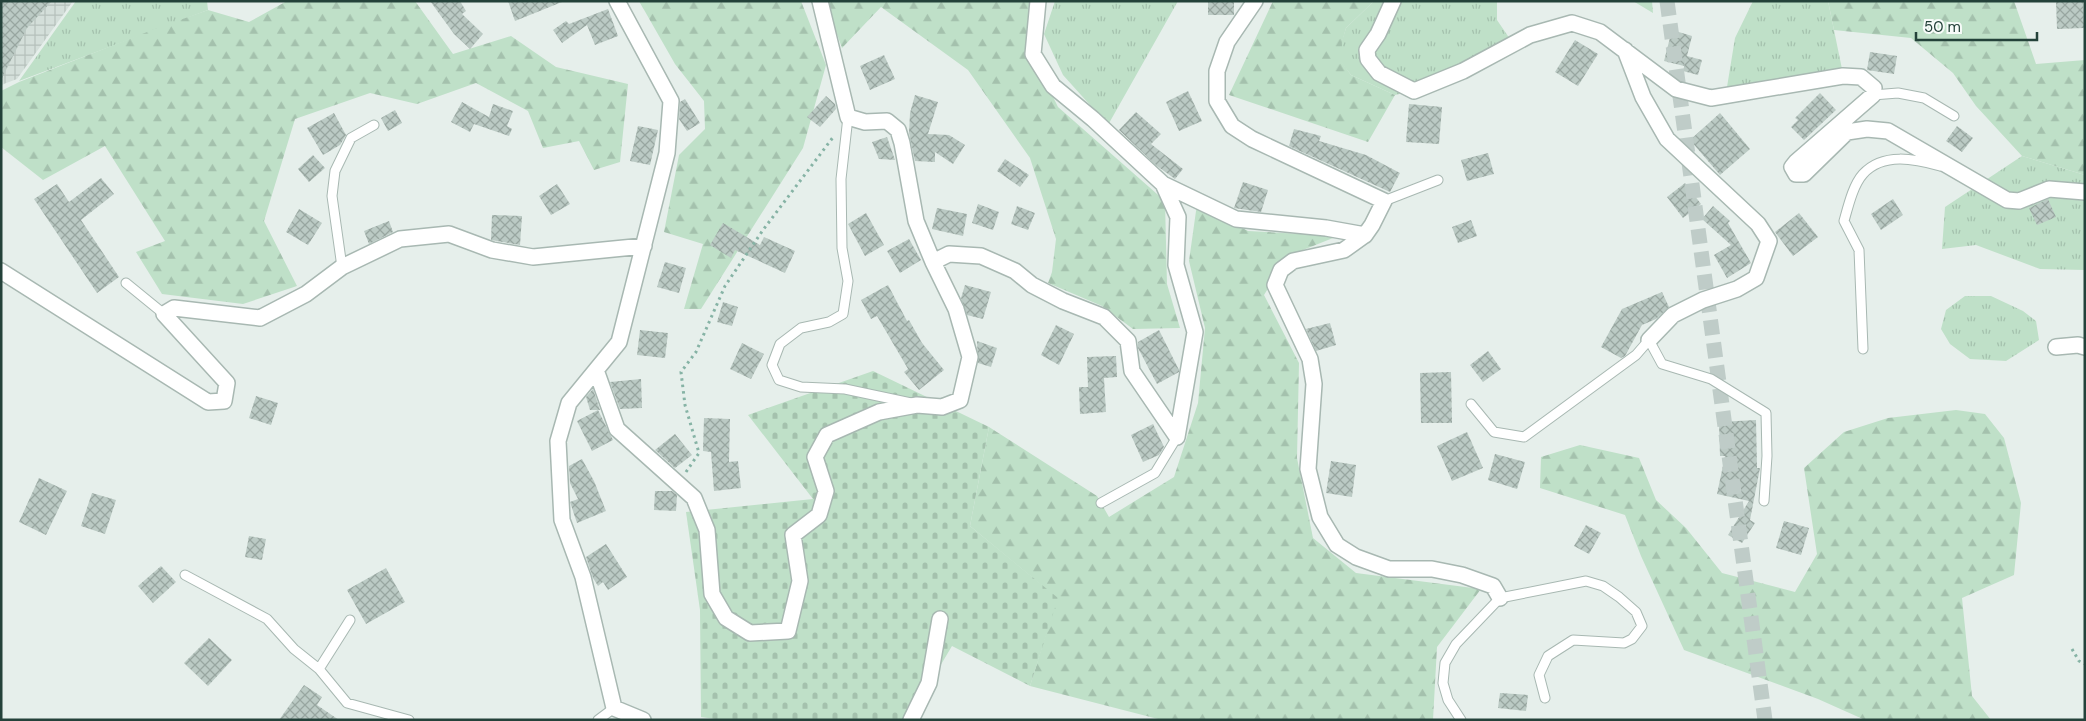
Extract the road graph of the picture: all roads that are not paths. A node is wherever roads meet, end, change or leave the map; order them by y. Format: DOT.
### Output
graph roads {
  1 [pos="617,1"];
  2 [pos="820,1"];
  3 [pos="1038,1"];
  4 [pos="1255,1"];
  5 [pos="1393,1"];
  6 [pos="1625,50"];
  7 [pos="1873,95"];
  8 [pos="1954,116"];
  9 [pos="848,117"];
  10 [pos="374,126"];
  11 [pos="1956,171"];
  12 [pos="1438,180"];
  13 [pos="1163,184"];
  14 [pos="2085,192"];
  15 [pos="1384,200"];
  16 [pos="1365,235"];
  17 [pos="644,246"];
  18 [pos="933,262"];
  19 [pos="342,266"];
  20 [pos="1,272"];
  21 [pos="126,282"];
  22 [pos="164,314"];
  23 [pos="1649,340"];
  24 [pos="2056,347"];
  25 [pos="2085,347"];
  26 [pos="1863,349"];
  27 [pos="596,370"];
  28 [pos="1471,404"];
  29 [pos="917,405"];
  30 [pos="1177,437"];
  31 [pos="1764,501"];
  32 [pos="1101,503"];
  33 [pos="185,575"];
  34 [pos="1500,598"];
  35 [pos="940,618"];
  36 [pos="350,620"];
  37 [pos="319,669"];
  38 [pos="1544,698"];
  39 [pos="614,708"];
  40 [pos="409,720"];
  41 [pos="598,720"];
  42 [pos="643,720"];
  43 [pos="911,720"];
  44 [pos="1461,720"];
  1 -- 17 [label="street"];
  2 -- 9 [label="street"];
  3 -- 13 [label="street"];
  4 -- 15 [label="street"];
  5 -- 6 [label="street"];
  6 -- 7 [label="street"];
  6 -- 23 [label="street"];
  7 -- 8 [label="lane"];
  7 -- 11 [label="street"];
  9 -- 18 [label="street"];
  9 -- 29 [label="lane"];
  10 -- 19 [label="lane"];
  11 -- 14 [label="street"];
  11 -- 26 [label="lane"];
  12 -- 15 [label="lane"];
  13 -- 16 [label="street"];
  13 -- 30 [label="street"];
  15 -- 16 [label="street"];
  16 -- 34 [label="street"];
  17 -- 19 [label="street"];
  17 -- 27 [label="street"];
  18 -- 29 [label="street"];
  18 -- 30 [label="street"];
  19 -- 22 [label="street"];
  20 -- 22 [label="street"];
  21 -- 22 [label="lane"];
  23 -- 28 [label="lane"];
  23 -- 31 [label="lane"];
  24 -- 25 [label="street"];
  27 -- 29 [label="street"];
  27 -- 39 [label="street"];
  30 -- 32 [label="lane"];
  33 -- 37 [label="lane"];
  34 -- 38 [label="lane"];
  34 -- 44 [label="lane"];
  35 -- 43 [label="street"];
  36 -- 37 [label="lane"];
  37 -- 40 [label="lane"];
  39 -- 41 [label="lane"];
  39 -- 42 [label="street"];
}
